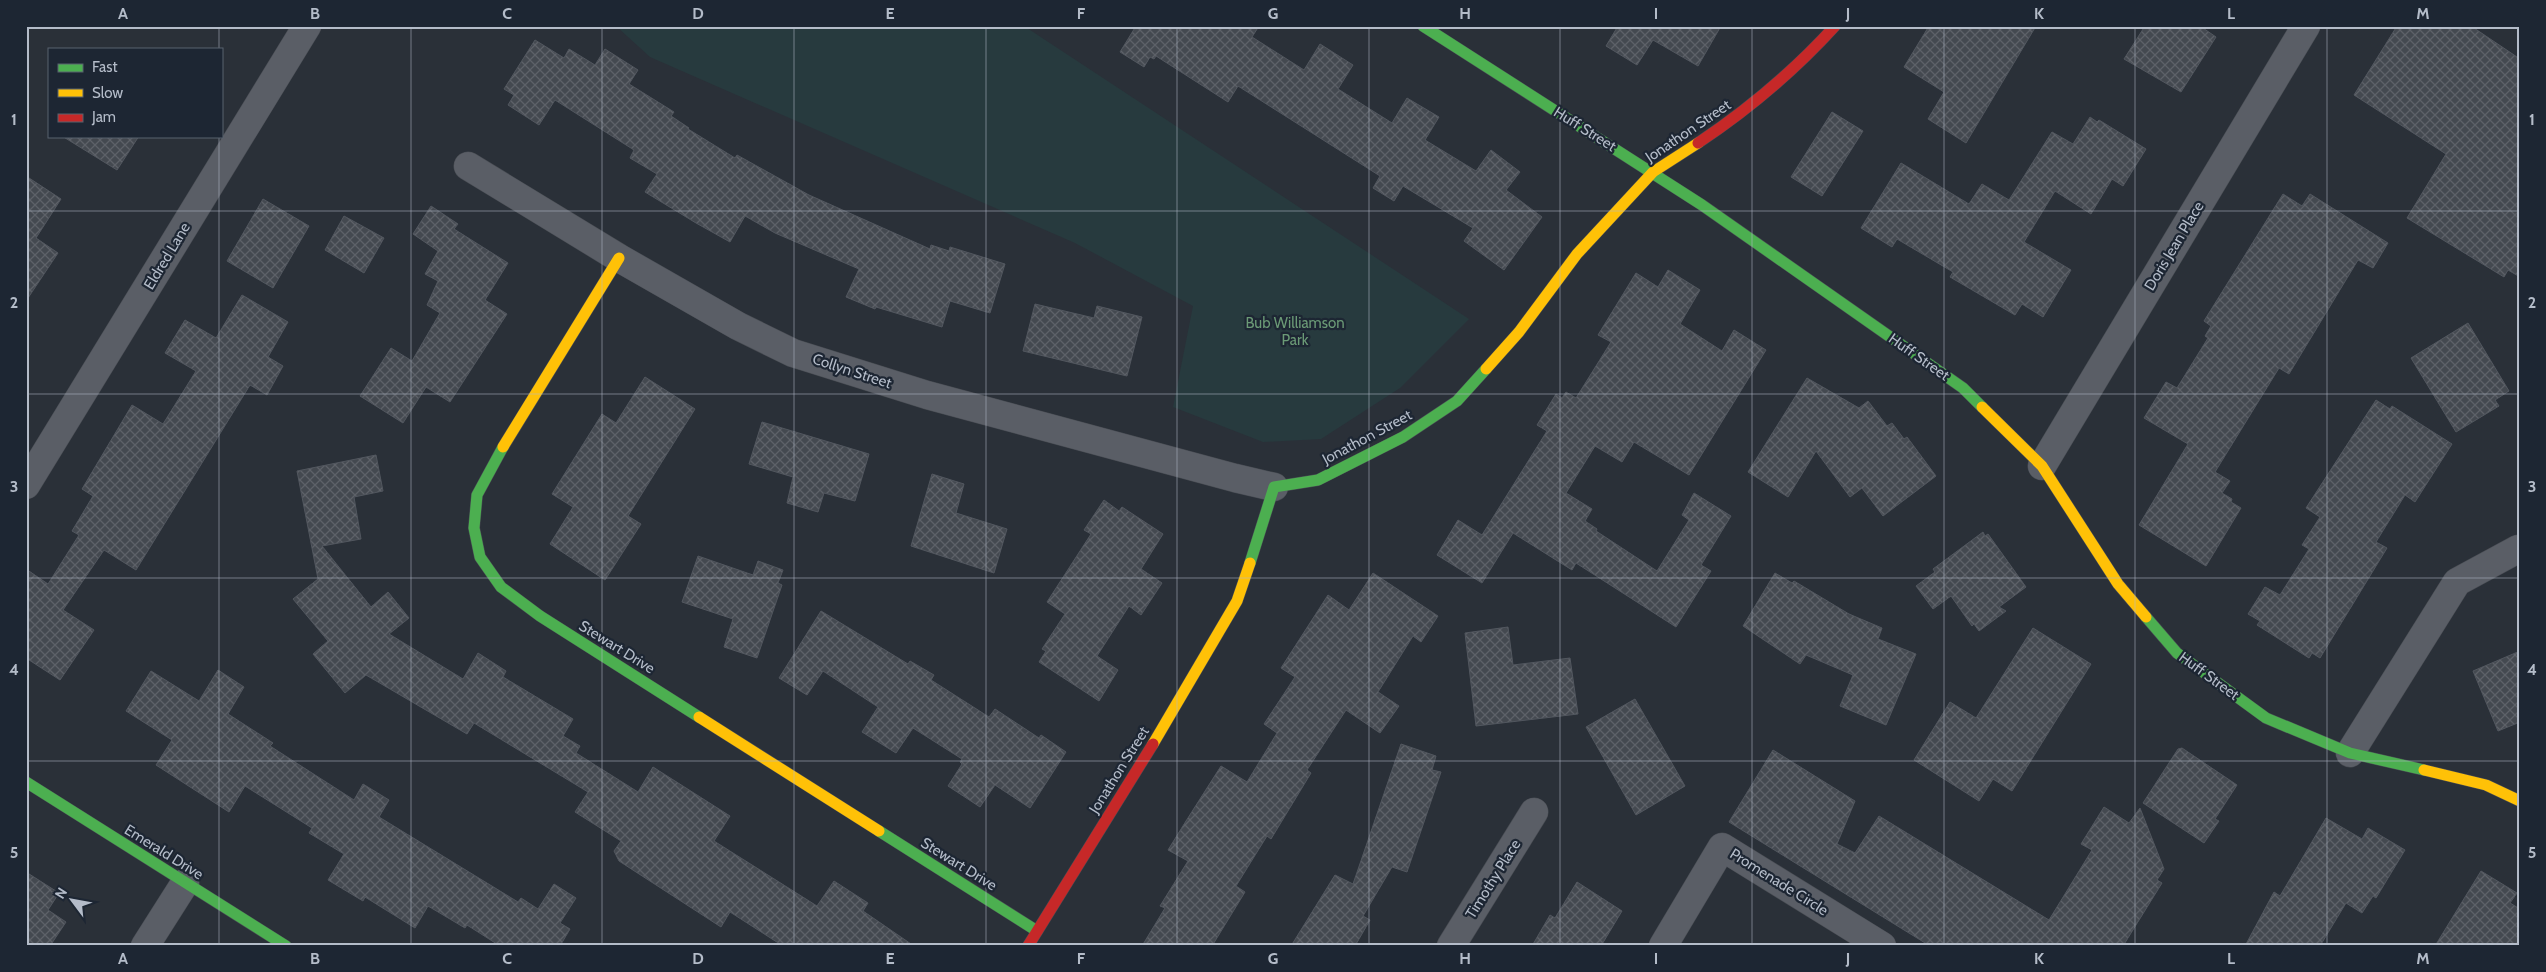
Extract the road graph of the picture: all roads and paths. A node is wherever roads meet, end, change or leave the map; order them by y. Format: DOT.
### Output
graph roads {
  1 [pos="307,26"];
  2 [pos="1423,26"];
  3 [pos="1835,26"];
  4 [pos="2306,26"];
  5 [pos="468,166"];
  6 [pos="1653,172"];
  7 [pos="619,258"];
  8 [pos="2042,466"];
  9 [pos="26,485"];
  10 [pos="1274,486"];
  11 [pos="2518,548"];
  12 [pos="2350,753"];
  13 [pos="26,782"];
  14 [pos="2520,801"];
  15 [pos="1534,812"];
  16 [pos="185,883"];
  17 [pos="1037,931"];
  18 [pos="145,946"];
  19 [pos="286,946"];
  20 [pos="1028,946"];
  21 [pos="1451,946"];
  22 [pos="1663,946"];
  23 [pos="1882,946"];
  1 -- 9 [label="street, Eldred Lane"];
  2 -- 6 [label="street, Huff Street"];
  3 -- 6 [label="street, Jonathon Street"];
  4 -- 8 [label="street, Doris Jean Place"];
  5 -- 7 [label="street, Collyn Street"];
  6 -- 8 [label="street, Huff Street"];
  6 -- 10 [label="street, Jonathon Street"];
  7 -- 10 [label="street, Collyn Street"];
  7 -- 17 [label="street, Stewart Drive"];
  8 -- 12 [label="street, Huff Street"];
  10 -- 17 [label="street, Jonathon Street"];
  11 -- 12 [label="street"];
  12 -- 14 [label="street, Huff Street"];
  13 -- 16 [label="street, Emerald Drive"];
  15 -- 21 [label="street, Timothy Place"];
  16 -- 18 [label="street"];
  16 -- 19 [label="street, Emerald Drive"];
  17 -- 20 [label="street, Jonathon Street"];
  22 -- 23 [label="street, Promenade Circle"];
}
